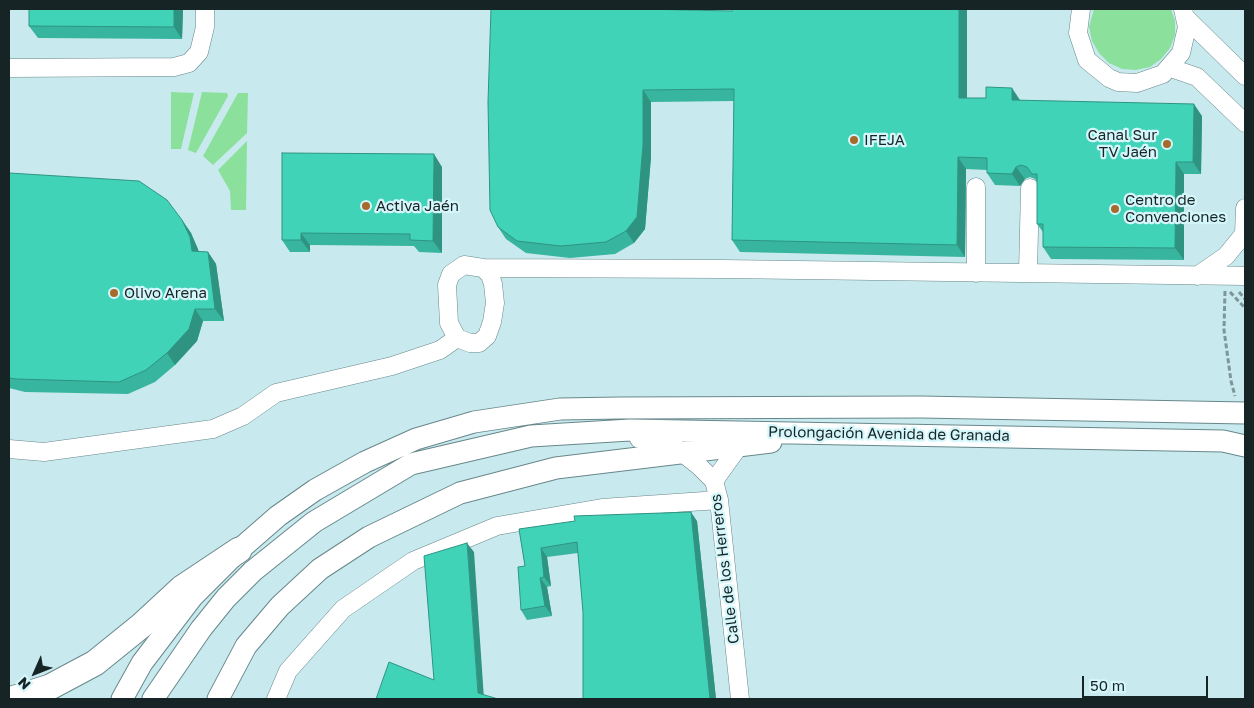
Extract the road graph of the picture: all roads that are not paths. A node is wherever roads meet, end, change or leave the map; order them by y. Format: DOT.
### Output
graph roads {
  1 [pos="205,9"];
  2 [pos="1081,9"];
  3 [pos="1185,13"];
  4 [pos="9,68"];
  5 [pos="1171,68"];
  6 [pos="1245,76"];
  7 [pos="1245,123"];
  8 [pos="976,187"];
  9 [pos="1030,188"];
  10 [pos="1245,208"];
  11 [pos="1245,234"];
  12 [pos="483,268"];
  13 [pos="976,272"];
  14 [pos="1028,272"];
  15 [pos="1197,276"];
  16 [pos="1245,276"];
  17 [pos="457,338"];
  18 [pos="1241,408"];
  19 [pos="834,432"];
  20 [pos="531,436"];
  21 [pos="739,446"];
  22 [pos="1245,446"];
  23 [pos="9,449"];
  24 [pos="683,452"];
  25 [pos="714,481"];
  26 [pos="718,500"];
  27 [pos="239,550"];
  28 [pos="12,699"];
  29 [pos="122,699"];
  30 [pos="153,699"];
  31 [pos="218,699"];
  32 [pos="276,699"];
  33 [pos="740,699"];
  1 -- 4 [label="street"];
  2 -- 5 [label="street"];
  3 -- 5 [label="street"];
  3 -- 6 [label="street"];
  5 -- 7 [label="street"];
  8 -- 13 [label="street"];
  9 -- 14 [label="street"];
  10 -- 11 [label="street"];
  11 -- 15 [label="street"];
  12 -- 13 [label="street"];
  12 -- 17 [label="street"];
  12 -- 17 [label="street"];
  13 -- 14 [label="street"];
  14 -- 15 [label="street"];
  15 -- 16 [label="street"];
  17 -- 23 [label="street"];
  18 -- 27 [label="main road, Prolongación Avenida de Granada"];
  19 -- 20 [label="main road, Prolongación Avenida de Granada"];
  19 -- 21 [label="main road"];
  19 -- 22 [label="main road, Prolongación Avenida de Granada"];
  20 -- 24 [label="street"];
  20 -- 30 [label="main road, Prolongación Avenida de Granada"];
  21 -- 24 [label="main road"];
  21 -- 25 [label="street, Calle de los Herreros"];
  24 -- 25 [label="street"];
  24 -- 31 [label="main road"];
  25 -- 26 [label="street, Calle de los Herreros"];
  26 -- 32 [label="street"];
  26 -- 33 [label="street, Calle de los Herreros"];
  27 -- 28 [label="highway"];
  27 -- 29 [label="main road, Prolongación Avenida de Granada"];
}
